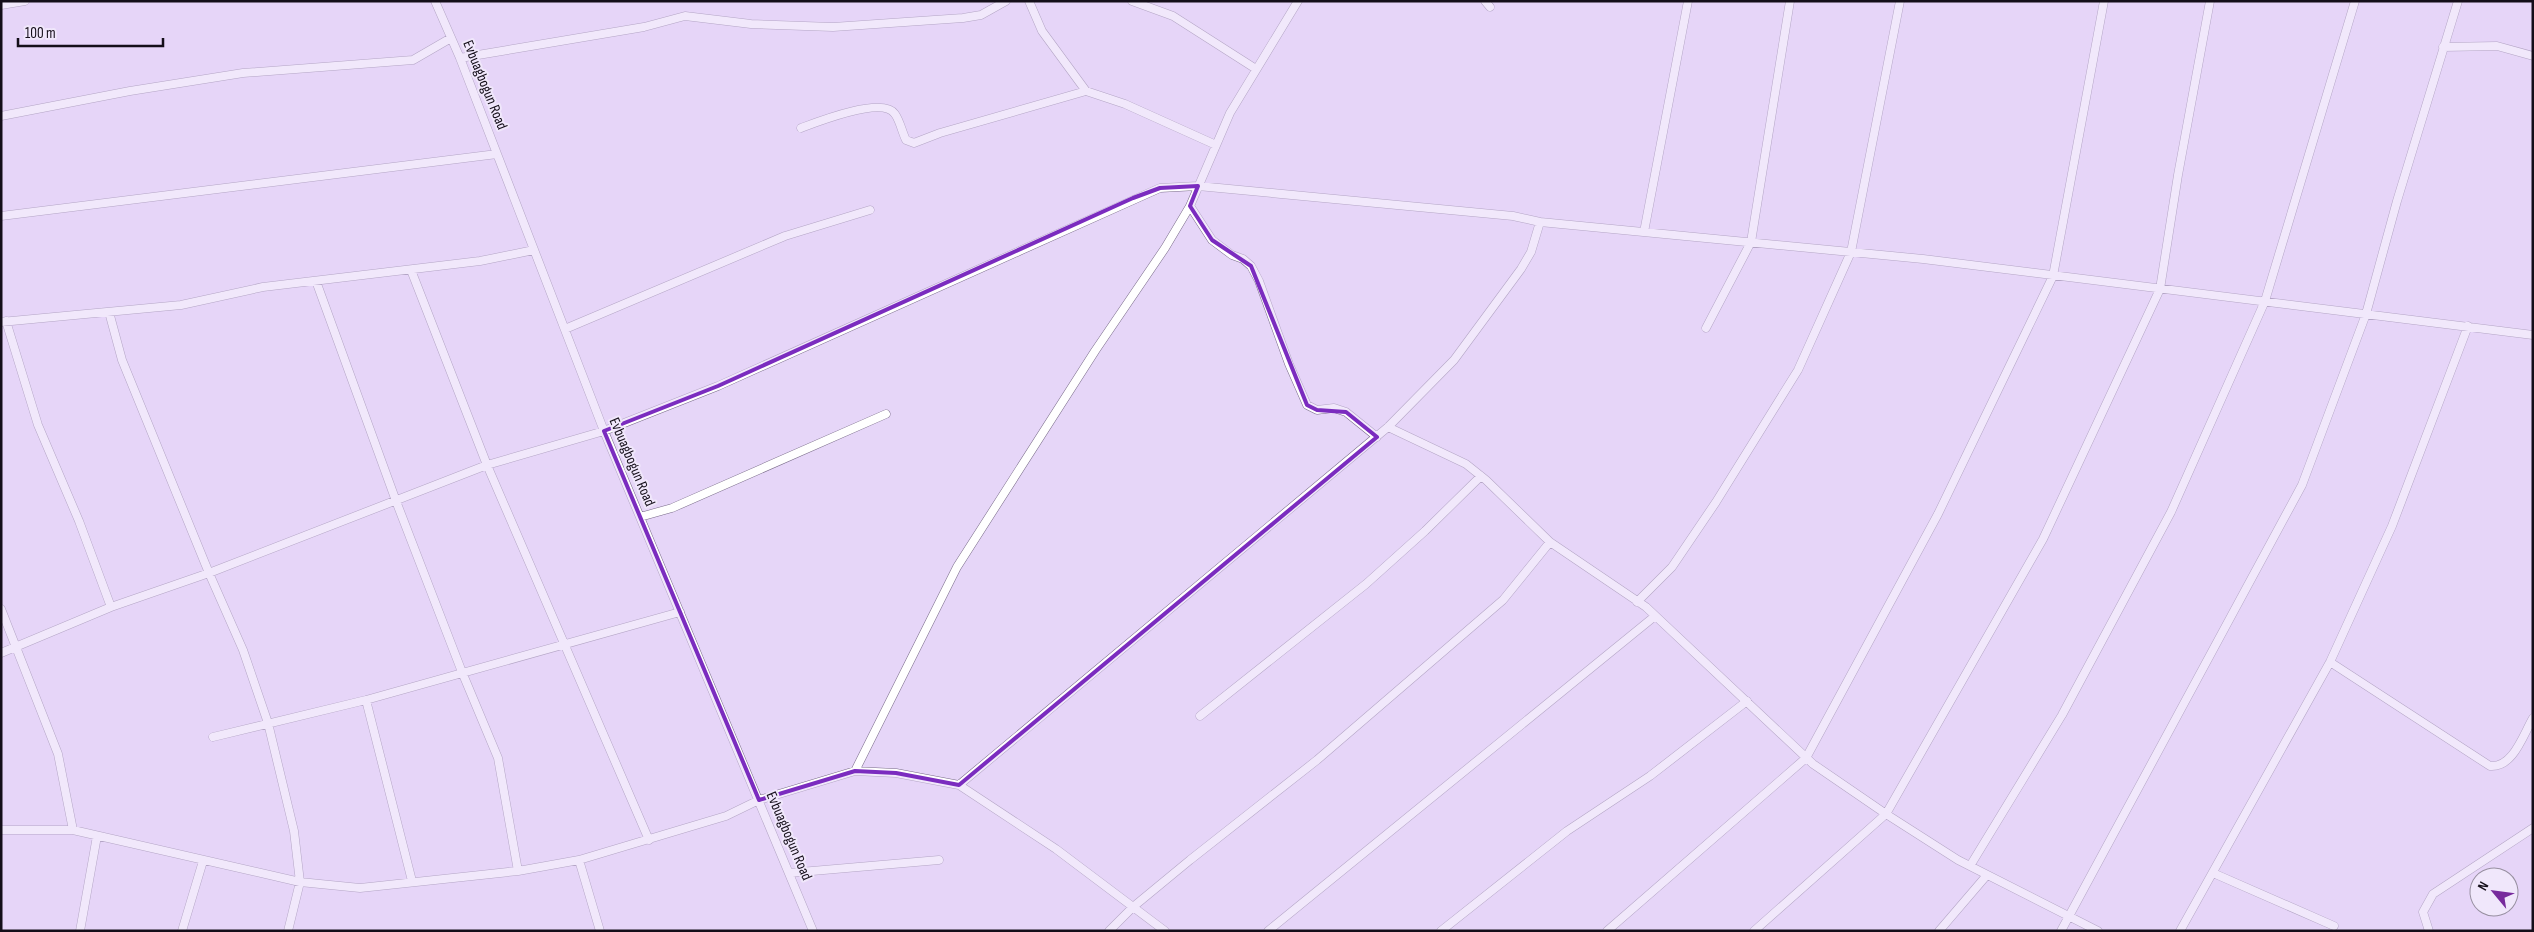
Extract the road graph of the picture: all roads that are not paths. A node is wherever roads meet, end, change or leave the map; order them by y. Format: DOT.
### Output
graph roads {
  1 [pos="25,1"];
  2 [pos="435,1"];
  3 [pos="1006,1"];
  4 [pos="1029,1"];
  5 [pos="1132,1"];
  6 [pos="1298,1"];
  7 [pos="1688,1"];
  8 [pos="1790,1"];
  9 [pos="1900,1"];
  10 [pos="2104,1"];
  11 [pos="2210,1"];
  12 [pos="2355,1"];
  13 [pos="2458,1"];
  14 [pos="1,5"];
  15 [pos="452,38"];
  16 [pos="2443,47"];
  17 [pos="2533,56"];
  18 [pos="460,58"];
  19 [pos="1256,70"];
  20 [pos="1086,91"];
  21 [pos="1,116"];
  22 [pos="801,128"];
  23 [pos="1216,145"];
  24 [pos="497,154"];
  25 [pos="1198,186"];
  26 [pos="1190,206"];
  27 [pos="870,210"];
  28 [pos="1,216"];
  29 [pos="1540,222"];
  30 [pos="1644,232"];
  31 [pos="1751,242"];
  32 [pos="534,250"];
  33 [pos="1851,252"];
  34 [pos="411,270"];
  35 [pos="2052,276"];
  36 [pos="316,282"];
  37 [pos="2160,289"];
  38 [pos="2265,302"];
  39 [pos="109,312"];
  40 [pos="2366,314"];
  41 [pos="4,321"];
  42 [pos="2468,326"];
  43 [pos="1706,328"];
  44 [pos="565,330"];
  45 [pos="2533,334"];
  46 [pos="886,414"];
  47 [pos="1388,428"];
  48 [pos="604,431"];
  49 [pos="1377,437"];
  50 [pos="487,465"];
  51 [pos="1481,476"];
  52 [pos="396,501"];
  53 [pos="640,517"];
  54 [pos="1550,542"];
  55 [pos="209,573"];
  56 [pos="1637,602"];
  57 [pos="111,607"];
  58 [pos="1,609"];
  59 [pos="680,612"];
  60 [pos="1655,616"];
  61 [pos="562,644"];
  62 [pos="15,646"];
  63 [pos="1,653"];
  64 [pos="2330,662"];
  65 [pos="462,672"];
  66 [pos="366,700"];
  67 [pos="1747,701"];
  68 [pos="1200,716"];
  69 [pos="2533,718"];
  70 [pos="268,723"];
  71 [pos="213,737"];
  72 [pos="1806,758"];
  73 [pos="855,771"];
  74 [pos="959,785"];
  75 [pos="759,800"];
  76 [pos="1886,814"];
  77 [pos="2533,828"];
  78 [pos="1,830"];
  79 [pos="73,830"];
  80 [pos="2524,834"];
  81 [pos="97,836"];
  82 [pos="2533,838"];
  83 [pos="648,840"];
  84 [pos="579,860"];
  85 [pos="939,860"];
  86 [pos="202,861"];
  87 [pos="1970,866"];
  88 [pos="518,871"];
  89 [pos="789,873"];
  90 [pos="2212,873"];
  91 [pos="1987,875"];
  92 [pos="412,881"];
  93 [pos="300,882"];
  94 [pos="1133,907"];
  95 [pos="2069,917"];
  96 [pos="2334,926"];
  97 [pos="80,931"];
  98 [pos="182,931"];
  99 [pos="288,931"];
  100 [pos="600,931"];
  101 [pos="813,931"];
  102 [pos="1109,931"];
  103 [pos="1165,931"];
  104 [pos="1268,931"];
  105 [pos="1441,931"];
  106 [pos="1607,931"];
  107 [pos="1754,931"];
  108 [pos="1939,931"];
  109 [pos="2061,931"];
  110 [pos="2098,931"];
  111 [pos="2180,931"];
  112 [pos="2429,931"];
  1 -- 14 [label="street"];
  2 -- 15 [label="street, Evbuagbogun Road"];
  3 -- 18 [label="street"];
  4 -- 20 [label="street"];
  5 -- 19 [label="street"];
  6 -- 19 [label="street"];
  7 -- 30 [label="street"];
  8 -- 31 [label="street"];
  9 -- 33 [label="street"];
  10 -- 35 [label="street"];
  11 -- 37 [label="street"];
  12 -- 38 [label="street"];
  13 -- 16 [label="street"];
  15 -- 18 [label="street, Evbuagbogun Road"];
  15 -- 21 [label="street"];
  16 -- 17 [label="street"];
  16 -- 40 [label="street"];
  18 -- 24 [label="street, Evbuagbogun Road"];
  19 -- 23 [label="street"];
  20 -- 22 [label="street"];
  20 -- 23 [label="street"];
  23 -- 25 [label="street"];
  24 -- 28 [label="street"];
  24 -- 32 [label="street, Evbuagbogun Road"];
  25 -- 26 [label="street"];
  25 -- 29 [label="street"];
  25 -- 48 [label="street"];
  26 -- 49 [label="street"];
  26 -- 73 [label="street"];
  27 -- 44 [label="street"];
  29 -- 30 [label="street"];
  29 -- 47 [label="street"];
  30 -- 31 [label="street"];
  31 -- 33 [label="street"];
  31 -- 43 [label="street"];
  32 -- 34 [label="street"];
  32 -- 44 [label="street, Evbuagbogun Road"];
  33 -- 35 [label="street"];
  33 -- 56 [label="street"];
  34 -- 36 [label="street"];
  34 -- 50 [label="street"];
  35 -- 37 [label="street"];
  35 -- 72 [label="street"];
  36 -- 39 [label="street"];
  36 -- 52 [label="street"];
  37 -- 38 [label="street"];
  37 -- 76 [label="street"];
  38 -- 40 [label="street"];
  38 -- 87 [label="street"];
  39 -- 41 [label="street"];
  39 -- 55 [label="street"];
  40 -- 42 [label="street"];
  40 -- 95 [label="street"];
  41 -- 57 [label="street"];
  42 -- 45 [label="street"];
  42 -- 64 [label="street"];
  44 -- 48 [label="street, Evbuagbogun Road"];
  46 -- 53 [label="street"];
  47 -- 49 [label="street"];
  47 -- 51 [label="street"];
  48 -- 50 [label="street"];
  48 -- 53 [label="street, Evbuagbogun Road"];
  49 -- 74 [label="street"];
  50 -- 52 [label="street"];
  50 -- 61 [label="street"];
  51 -- 54 [label="street"];
  51 -- 68 [label="street"];
  52 -- 55 [label="street"];
  52 -- 65 [label="street"];
  53 -- 59 [label="street, Evbuagbogun Road"];
  54 -- 56 [label="street"];
  54 -- 94 [label="street"];
  55 -- 57 [label="street"];
  55 -- 70 [label="street"];
  56 -- 60 [label="street"];
  57 -- 62 [label="street"];
  58 -- 62 [label="street"];
  59 -- 61 [label="street"];
  59 -- 75 [label="street, Evbuagbogun Road"];
  60 -- 67 [label="street"];
  60 -- 104 [label="street"];
  61 -- 65 [label="street"];
  61 -- 83 [label="street"];
  62 -- 63 [label="street"];
  62 -- 79 [label="street"];
  64 -- 69 [label="street"];
  64 -- 90 [label="street"];
  65 -- 66 [label="street"];
  65 -- 88 [label="street"];
  66 -- 70 [label="street"];
  66 -- 92 [label="street"];
  67 -- 72 [label="street"];
  67 -- 105 [label="street"];
  70 -- 71 [label="street"];
  70 -- 93 [label="street"];
  72 -- 76 [label="street"];
  72 -- 106 [label="street"];
  73 -- 74 [label="street"];
  73 -- 75 [label="street"];
  74 -- 94 [label="street"];
  75 -- 83 [label="street"];
  75 -- 89 [label="street, Evbuagbogun Road"];
  76 -- 87 [label="street"];
  76 -- 107 [label="street"];
  77 -- 80 [label="street"];
  78 -- 79 [label="street"];
  79 -- 81 [label="street"];
  80 -- 82 [label="street"];
  80 -- 112 [label="street"];
  81 -- 86 [label="street"];
  81 -- 97 [label="street"];
  83 -- 84 [label="street"];
  84 -- 88 [label="street"];
  84 -- 100 [label="street"];
  85 -- 89 [label="street"];
  86 -- 93 [label="street"];
  86 -- 98 [label="street"];
  87 -- 91 [label="street"];
  88 -- 92 [label="street"];
  89 -- 101 [label="street, Evbuagbogun Road"];
  90 -- 96 [label="street"];
  90 -- 111 [label="street"];
  91 -- 95 [label="street"];
  91 -- 108 [label="street"];
  92 -- 93 [label="street"];
  93 -- 99 [label="street"];
  94 -- 102 [label="street"];
  94 -- 103 [label="street"];
  95 -- 109 [label="street"];
  95 -- 110 [label="street"];
}
